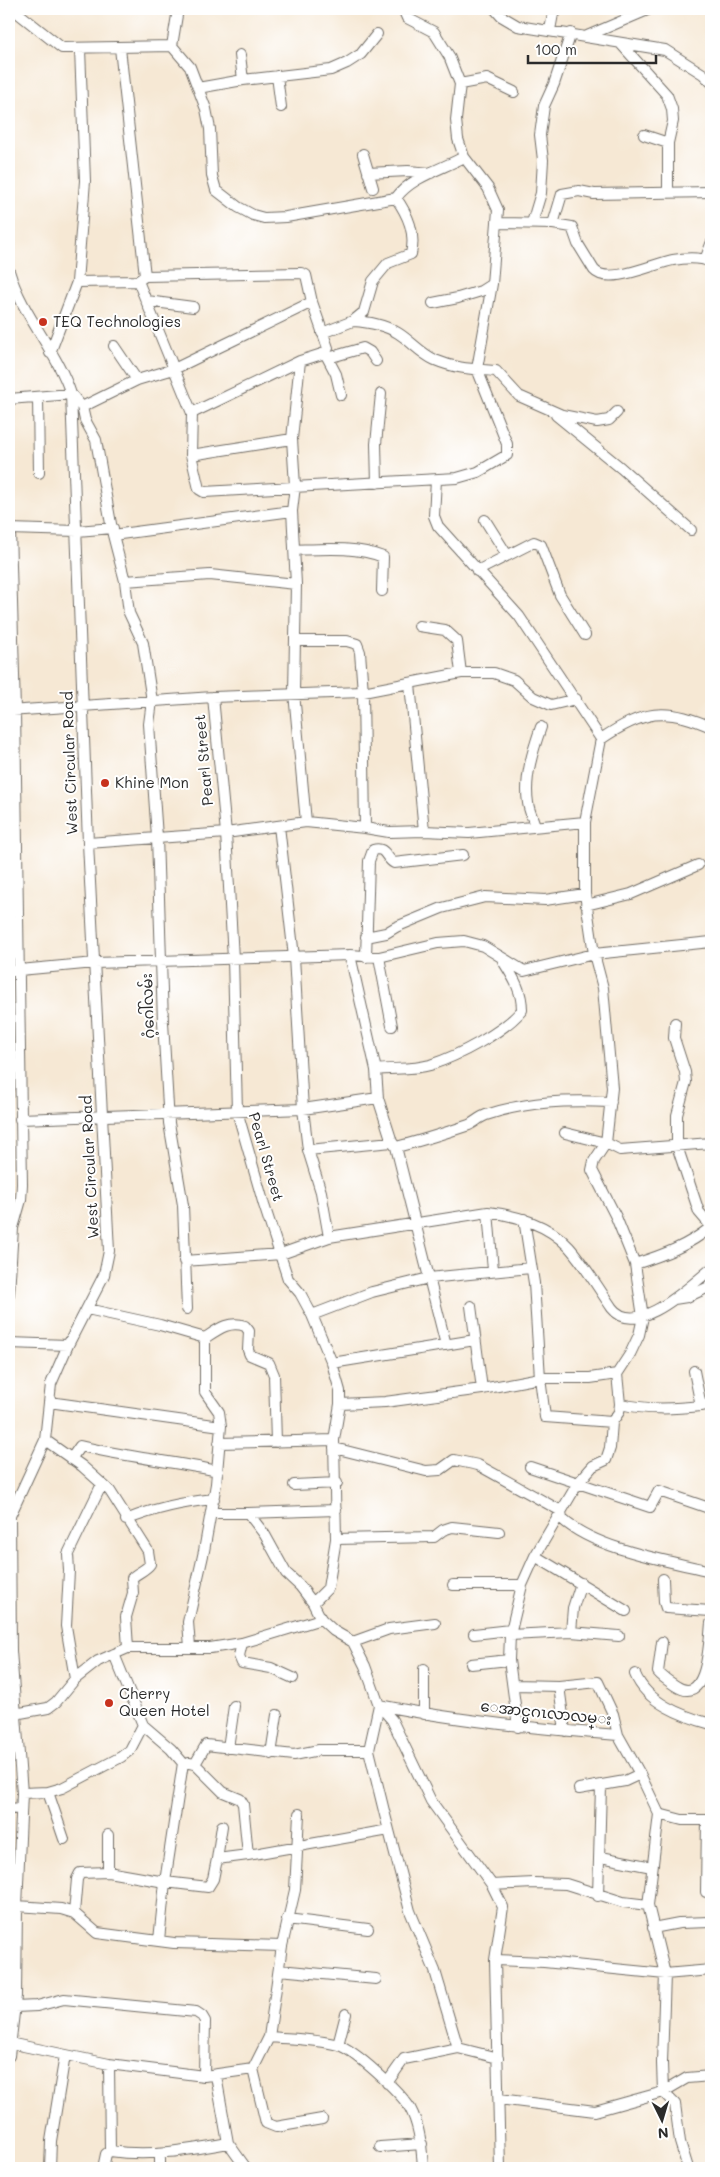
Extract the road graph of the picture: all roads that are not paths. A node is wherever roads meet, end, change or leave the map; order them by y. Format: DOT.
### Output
graph roads {
  1 [pos="13,9"];
  2 [pos="178,9"];
  3 [pos="403,9"];
  4 [pos="495,9"];
  5 [pos="559,9"];
  6 [pos="650,9"];
  7 [pos="550,30"];
  8 [pos="571,33"];
  9 [pos="377,34"];
  10 [pos="587,36"];
  11 [pos="621,44"];
  12 [pos="172,46"];
  13 [pos="120,48"];
  14 [pos="80,49"];
  15 [pos="240,55"];
  16 [pos="277,76"];
  17 [pos="244,80"];
  18 [pos="711,82"];
  19 [pos="460,84"];
  20 [pos="198,88"];
  21 [pos="514,92"];
  22 [pos="282,107"];
  23 [pos="644,136"];
  24 [pos="668,143"];
  25 [pos="363,154"];
  26 [pos="464,157"];
  27 [pos="368,173"];
  28 [pos="431,173"];
  29 [pos="373,188"];
  30 [pos="711,192"];
  31 [pos="668,193"];
  32 [pos="396,198"];
  33 [pos="498,223"];
  34 [pos="532,223"];
  35 [pos="552,224"];
  36 [pos="711,244"];
  37 [pos="708,261"];
  38 [pos="9,271"];
  39 [pos="141,278"];
  40 [pos="77,282"];
  41 [pos="492,284"];
  42 [pos="147,301"];
  43 [pos="312,302"];
  44 [pos="434,303"];
  45 [pos="193,307"];
  46 [pos="353,321"];
  47 [pos="322,333"];
  48 [pos="114,346"];
  49 [pos="50,353"];
  50 [pos="327,356"];
  51 [pos="300,361"];
  52 [pos="376,361"];
  53 [pos="174,369"];
  54 [pos="477,369"];
  55 [pos="137,380"];
  56 [pos="71,394"];
  57 [pos="381,394"];
  58 [pos="341,395"];
  59 [pos="38,397"];
  60 [pos="9,398"];
  61 [pos="82,407"];
  62 [pos="551,411"];
  63 [pos="617,412"];
  64 [pos="192,413"];
  65 [pos="292,439"];
  66 [pos="191,455"];
  67 [pos="39,473"];
  68 [pos="436,480"];
  69 [pos="377,483"];
  70 [pos="295,486"];
  71 [pos="292,511"];
  72 [pos="485,520"];
  73 [pos="9,529"];
  74 [pos="691,530"];
  75 [pos="77,531"];
  76 [pos="113,532"];
  77 [pos="294,550"];
  78 [pos="507,555"];
  79 [pos="477,571"];
  80 [pos="125,581"];
  81 [pos="296,584"];
  82 [pos="382,591"];
  83 [pos="419,626"];
  84 [pos="586,635"];
  85 [pos="295,641"];
  86 [pos="461,673"];
  87 [pos="410,684"];
  88 [pos="363,692"];
  89 [pos="294,693"];
  90 [pos="213,696"];
  91 [pos="576,699"];
  92 [pos="152,702"];
  93 [pos="84,706"];
  94 [pos="12,711"];
  95 [pos="541,727"];
  96 [pos="711,727"];
  97 [pos="602,739"];
  98 [pos="306,822"];
  99 [pos="585,822"];
  100 [pos="278,826"];
  101 [pos="535,826"];
  102 [pos="365,828"];
  103 [pos="424,830"];
  104 [pos="226,833"];
  105 [pos="157,836"];
  106 [pos="88,843"];
  107 [pos="463,855"];
  108 [pos="698,866"];
  109 [pos="585,894"];
  110 [pos="586,905"];
  111 [pos="366,937"];
  112 [pos="711,942"];
  113 [pos="594,954"];
  114 [pos="350,955"];
  115 [pos="294,956"];
  116 [pos="366,956"];
  117 [pos="380,957"];
  118 [pos="233,959"];
  119 [pos="503,960"];
  120 [pos="162,961"];
  121 [pos="96,963"];
  122 [pos="13,970"];
  123 [pos="676,1023"];
  124 [pos="392,1026"];
  125 [pos="376,1070"];
  126 [pos="378,1098"];
  127 [pos="611,1102"];
  128 [pos="303,1108"];
  129 [pos="237,1111"];
  130 [pos="169,1114"];
  131 [pos="102,1116"];
  132 [pos="20,1119"];
  133 [pos="565,1133"];
  134 [pos="606,1143"];
  135 [pos="711,1143"];
  136 [pos="394,1145"];
  137 [pos="677,1146"];
  138 [pos="308,1150"];
  139 [pos="488,1212"];
  140 [pos="524,1220"];
  141 [pos="416,1222"];
  142 [pos="711,1227"];
  143 [pos="329,1237"];
  144 [pos="281,1254"];
  145 [pos="184,1261"];
  146 [pos="635,1264"];
  147 [pos="531,1268"];
  148 [pos="711,1269"];
  149 [pos="493,1270"];
  150 [pos="429,1278"];
  151 [pos="711,1286"];
  152 [pos="9,1294"];
  153 [pos="673,1299"];
  154 [pos="471,1306"];
  155 [pos="87,1309"];
  156 [pos="187,1309"];
  157 [pos="312,1315"];
  158 [pos="644,1317"];
  159 [pos="205,1338"];
  160 [pos="475,1340"];
  161 [pos="9,1343"];
  162 [pos="68,1345"];
  163 [pos="446,1345"];
  164 [pos="332,1363"];
  165 [pos="694,1371"];
  166 [pos="616,1374"];
  167 [pos="540,1378"];
  168 [pos="482,1389"];
  169 [pos="49,1402"];
  170 [pos="340,1404"];
  171 [pos="620,1404"];
  172 [pos="706,1405"];
  173 [pos="612,1422"];
  174 [pos="221,1426"];
  175 [pos="45,1440"];
  176 [pos="276,1442"];
  177 [pos="220,1443"];
  178 [pos="334,1444"];
  179 [pos="71,1459"];
  180 [pos="530,1467"];
  181 [pos="218,1471"];
  182 [pos="336,1483"];
  183 [pos="578,1483"];
  184 [pos="102,1484"];
  185 [pos="294,1485"];
  186 [pos="214,1498"];
  187 [pos="11,1506"];
  188 [pos="710,1508"];
  189 [pos="336,1510"];
  190 [pos="561,1511"];
  191 [pos="211,1513"];
  192 [pos="248,1513"];
  193 [pos="126,1520"];
  194 [pos="499,1532"];
  195 [pos="336,1538"];
  196 [pos="535,1556"];
  197 [pos="711,1571"];
  198 [pos="663,1579"];
  199 [pos="581,1583"];
  200 [pos="453,1585"];
  201 [pos="522,1585"];
  202 [pos="313,1603"];
  203 [pos="626,1611"];
  204 [pos="711,1611"];
  205 [pos="321,1619"];
  206 [pos="435,1622"];
  207 [pos="711,1623"];
  208 [pos="510,1632"];
  209 [pos="571,1632"];
  210 [pos="474,1634"];
  211 [pos="619,1636"];
  212 [pos="353,1642"];
  213 [pos="662,1642"];
  214 [pos="242,1643"];
  215 [pos="190,1647"];
  216 [pos="128,1648"];
  217 [pos="114,1654"];
  218 [pos="509,1660"];
  219 [pos="471,1664"];
  220 [pos="424,1669"];
  221 [pos="635,1674"];
  222 [pos="293,1678"];
  223 [pos="76,1679"];
  224 [pos="707,1680"];
  225 [pos="514,1685"];
  226 [pos="559,1686"];
  227 [pos="234,1706"];
  228 [pos="379,1706"];
  229 [pos="12,1714"];
  230 [pos="424,1714"];
  231 [pos="277,1715"];
  232 [pos="711,1724"];
  233 [pos="143,1725"];
  234 [pos="518,1727"];
  235 [pos="565,1731"];
  236 [pos="618,1735"];
  237 [pos="228,1748"];
  238 [pos="369,1750"];
  239 [pos="271,1754"];
  240 [pos="183,1763"];
  241 [pos="195,1764"];
  242 [pos="640,1774"];
  243 [pos="600,1786"];
  244 [pos="579,1789"];
  245 [pos="48,1792"];
  246 [pos="22,1793"];
  247 [pos="21,1808"];
  248 [pos="9,1809"];
  249 [pos="299,1814"];
  250 [pos="659,1814"];
  251 [pos="709,1820"];
  252 [pos="222,1826"];
  253 [pos="389,1830"];
  254 [pos="108,1834"];
  255 [pos="64,1840"];
  256 [pos="298,1844"];
  257 [pos="248,1855"];
  258 [pos="600,1857"];
  259 [pos="217,1858"];
  260 [pos="14,1860"];
  261 [pos="652,1867"];
  262 [pos="108,1872"];
  263 [pos="165,1882"];
  264 [pos="492,1885"];
  265 [pos="706,1892"];
  266 [pos="598,1896"];
  267 [pos="648,1905"];
  268 [pos="17,1906"];
  269 [pos="74,1913"];
  270 [pos="287,1920"];
  271 [pos="711,1922"];
  272 [pos="653,1928"];
  273 [pos="368,1929"];
  274 [pos="159,1940"];
  275 [pos="282,1946"];
  276 [pos="495,1960"];
  277 [pos="279,1970"];
  278 [pos="711,1970"];
  279 [pos="665,1974"];
  280 [pos="376,1978"];
  281 [pos="15,2007"];
  282 [pos="346,2014"];
  283 [pos="269,2038"];
  284 [pos="10,2043"];
  285 [pos="338,2045"];
  286 [pos="458,2048"];
  287 [pos="65,2055"];
  288 [pos="9,2056"];
  289 [pos="498,2058"];
  290 [pos="109,2064"];
  291 [pos="253,2069"];
  292 [pos="204,2076"];
  293 [pos="216,2076"];
  294 [pos="711,2076"];
  295 [pos="387,2083"];
  296 [pos="663,2092"];
  297 [pos="499,2099"];
  298 [pos="322,2119"];
  299 [pos="228,2143"];
  300 [pos="422,2144"];
  301 [pos="380,2147"];
  302 [pos="110,2151"];
  303 [pos="160,2153"];
  304 [pos="50,2168"];
  305 [pos="103,2168"];
  306 [pos="160,2168"];
  307 [pos="246,2168"];
  308 [pos="423,2168"];
  309 [pos="500,2168"];
  310 [pos="688,2168"];
  1 -- 14 [label="street"];
  2 -- 12 [label="street"];
  3 -- 19 [label="street"];
  4 -- 7 [label="street"];
  5 -- 7 [label="street"];
  6 -- 10 [label="street"];
  7 -- 8 [label="street"];
  8 -- 10 [label="street"];
  8 -- 34 [label="street"];
  9 -- 16 [label="street"];
  10 -- 11 [label="street"];
  11 -- 18 [label="street"];
  11 -- 24 [label="street"];
  12 -- 13 [label="street"];
  12 -- 20 [label="street"];
  13 -- 14 [label="street"];
  13 -- 39 [label="street"];
  14 -- 40 [label="street"];
  15 -- 17 [label="street"];
  16 -- 17 [label="street"];
  16 -- 22 [label="street"];
  17 -- 20 [label="street"];
  19 -- 21 [label="street"];
  19 -- 26 [label="street"];
  20 -- 32 [label="street"];
  23 -- 24 [label="street"];
  24 -- 31 [label="street"];
  25 -- 27 [label="street"];
  26 -- 28 [label="street"];
  26 -- 33 [label="street"];
  27 -- 28 [label="street"];
  27 -- 29 [label="street"];
  28 -- 32 [label="street"];
  30 -- 31 [label="street"];
  31 -- 35 [label="street"];
  32 -- 46 [label="street"];
  33 -- 34 [label="street"];
  33 -- 41 [label="street"];
  34 -- 35 [label="street"];
  35 -- 37 [label="street"];
  36 -- 37 [label="street"];
  38 -- 49 [label="street, West Circular Road"];
  39 -- 40 [label="street"];
  39 -- 42 [label="street"];
  39 -- 43 [label="street"];
  40 -- 49 [label="street"];
  41 -- 44 [label="street"];
  41 -- 54 [label="street"];
  42 -- 45 [label="street"];
  42 -- 53 [label="street"];
  43 -- 47 [label="street"];
  43 -- 53 [label="street"];
  46 -- 47 [label="street"];
  46 -- 54 [label="street"];
  47 -- 50 [label="street"];
  48 -- 55 [label="street"];
  49 -- 56 [label="street, West Circular Road"];
  50 -- 51 [label="street"];
  50 -- 52 [label="street"];
  50 -- 58 [label="street"];
  51 -- 64 [label="street"];
  51 -- 65 [label="street"];
  53 -- 55 [label="street"];
  53 -- 64 [label="street"];
  54 -- 62 [label="street"];
  54 -- 68 [label="street"];
  55 -- 61 [label="street"];
  56 -- 59 [label="street"];
  56 -- 61 [label="street, ဂံ့ဂေါ်လမ်း"];
  56 -- 75 [label="street, West Circular Road"];
  57 -- 69 [label="street"];
  59 -- 60 [label="street"];
  59 -- 67 [label="street"];
  61 -- 76 [label="street, ဂံ့ဂေါ်လမ်း"];
  62 -- 63 [label="street"];
  62 -- 74 [label="street"];
  64 -- 66 [label="street"];
  65 -- 66 [label="street"];
  65 -- 70 [label="street"];
  66 -- 70 [label="street"];
  68 -- 69 [label="street"];
  68 -- 79 [label="street"];
  69 -- 70 [label="street"];
  70 -- 71 [label="street"];
  71 -- 76 [label="street"];
  71 -- 77 [label="street"];
  72 -- 78 [label="street"];
  73 -- 75 [label="street"];
  73 -- 94 [label="street"];
  75 -- 76 [label="street"];
  75 -- 93 [label="street, West Circular Road"];
  76 -- 80 [label="street, ဂံ့ဂေါ်လမ်း"];
  77 -- 81 [label="street"];
  77 -- 82 [label="street"];
  78 -- 79 [label="street"];
  78 -- 84 [label="street"];
  79 -- 91 [label="street"];
  80 -- 81 [label="street"];
  80 -- 92 [label="street, ဂံ့ဂေါ်လမ်း"];
  81 -- 85 [label="street"];
  83 -- 86 [label="street"];
  85 -- 88 [label="street"];
  85 -- 89 [label="street"];
  86 -- 87 [label="street"];
  86 -- 91 [label="street"];
  87 -- 88 [label="street"];
  87 -- 103 [label="street"];
  88 -- 89 [label="street"];
  88 -- 102 [label="street"];
  89 -- 90 [label="street"];
  89 -- 98 [label="street"];
  90 -- 92 [label="street"];
  90 -- 104 [label="street, Pearl Street"];
  91 -- 97 [label="street"];
  92 -- 93 [label="street"];
  92 -- 105 [label="street, ဂံ့ဂေါ်လမ်း"];
  93 -- 94 [label="street"];
  93 -- 106 [label="street, West Circular Road"];
  94 -- 122 [label="street"];
  95 -- 101 [label="street"];
  96 -- 97 [label="street"];
  97 -- 99 [label="street"];
  98 -- 100 [label="street"];
  98 -- 102 [label="street"];
  99 -- 101 [label="street"];
  99 -- 109 [label="street"];
  100 -- 104 [label="street"];
  100 -- 115 [label="street"];
  101 -- 103 [label="street"];
  102 -- 103 [label="street"];
  104 -- 105 [label="street"];
  104 -- 118 [label="street, Pearl Street"];
  105 -- 106 [label="street"];
  105 -- 120 [label="street, ဂံ့ဂေါ်လမ်း"];
  106 -- 121 [label="street, West Circular Road"];
  107 -- 111 [label="street"];
  108 -- 110 [label="street"];
  109 -- 110 [label="street"];
  109 -- 111 [label="street"];
  110 -- 113 [label="street"];
  111 -- 116 [label="street"];
  112 -- 113 [label="street"];
  113 -- 119 [label="street"];
  113 -- 127 [label="street"];
  114 -- 115 [label="street"];
  114 -- 116 [label="street"];
  114 -- 125 [label="street"];
  115 -- 118 [label="street"];
  115 -- 128 [label="street"];
  116 -- 117 [label="street"];
  117 -- 119 [label="street"];
  117 -- 124 [label="street"];
  118 -- 120 [label="street"];
  118 -- 129 [label="street, Pearl Street"];
  119 -- 125 [label="street"];
  120 -- 121 [label="street"];
  120 -- 130 [label="street, ဂံ့ဂေါ်လမ်း"];
  121 -- 122 [label="street"];
  121 -- 131 [label="street, West Circular Road"];
  122 -- 132 [label="street"];
  123 -- 137 [label="street"];
  125 -- 126 [label="street"];
  126 -- 128 [label="street"];
  126 -- 136 [label="street"];
  127 -- 134 [label="street"];
  127 -- 136 [label="street"];
  128 -- 129 [label="street"];
  128 -- 138 [label="street"];
  129 -- 130 [label="street"];
  129 -- 144 [label="street, Pearl Street"];
  130 -- 131 [label="street"];
  130 -- 145 [label="street, ဂံ့ဂေါ်လမ်း"];
  131 -- 132 [label="street"];
  131 -- 155 [label="street, West Circular Road"];
  132 -- 152 [label="street"];
  133 -- 134 [label="street"];
  134 -- 137 [label="street"];
  134 -- 146 [label="street"];
  135 -- 137 [label="street"];
  136 -- 138 [label="street"];
  136 -- 141 [label="street"];
  137 -- 142 [label="street"];
  138 -- 143 [label="street"];
  139 -- 140 [label="street"];
  139 -- 141 [label="street"];
  139 -- 149 [label="street"];
  140 -- 147 [label="street"];
  140 -- 158 [label="street"];
  141 -- 143 [label="street"];
  141 -- 150 [label="street"];
  142 -- 146 [label="street"];
  143 -- 144 [label="street"];
  144 -- 145 [label="street"];
  144 -- 157 [label="street, Pearl Street"];
  145 -- 156 [label="street, ဂံ့ဂေါ်လမ်း"];
  146 -- 158 [label="street"];
  147 -- 149 [label="street"];
  147 -- 167 [label="street"];
  148 -- 153 [label="street"];
  149 -- 150 [label="street"];
  150 -- 157 [label="street"];
  150 -- 163 [label="street"];
  151 -- 153 [label="street"];
  153 -- 158 [label="street"];
  154 -- 160 [label="street"];
  155 -- 159 [label="street"];
  155 -- 162 [label="street, West Circular Road"];
  157 -- 164 [label="street, Pearl Street"];
  158 -- 166 [label="street"];
  159 -- 174 [label="street"];
  159 -- 176 [label="street"];
  160 -- 163 [label="street"];
  160 -- 168 [label="street"];
  161 -- 162 [label="street"];
  162 -- 169 [label="street, West Circular Road"];
  163 -- 164 [label="street"];
  164 -- 170 [label="street, Pearl Street"];
  165 -- 172 [label="street"];
  166 -- 167 [label="street"];
  166 -- 171 [label="street"];
  167 -- 168 [label="street"];
  167 -- 173 [label="street"];
  168 -- 170 [label="street"];
  169 -- 174 [label="street"];
  169 -- 175 [label="street, West Circular Road"];
  170 -- 178 [label="street, Pearl Street"];
  171 -- 172 [label="street"];
  171 -- 173 [label="street"];
  173 -- 183 [label="street"];
  174 -- 177 [label="street"];
  175 -- 179 [label="street"];
  175 -- 187 [label="street, West Circular Road"];
  176 -- 177 [label="street"];
  176 -- 178 [label="street"];
  177 -- 181 [label="street"];
  178 -- 182 [label="street, Pearl Street"];
  178 -- 190 [label="street"];
  179 -- 181 [label="street"];
  179 -- 184 [label="street"];
  180 -- 183 [label="street"];
  181 -- 186 [label="street"];
  182 -- 185 [label="street"];
  182 -- 189 [label="street, Pearl Street"];
  183 -- 188 [label="street"];
  183 -- 190 [label="street"];
  184 -- 193 [label="street"];
  184 -- 223 [label="street"];
  186 -- 191 [label="street"];
  186 -- 193 [label="street"];
  187 -- 229 [label="street, West Circular Road"];
  189 -- 192 [label="street"];
  189 -- 195 [label="street, Pearl Street"];
  190 -- 196 [label="street"];
  190 -- 197 [label="street"];
  191 -- 192 [label="street"];
  191 -- 215 [label="street"];
  192 -- 202 [label="street"];
  193 -- 216 [label="street"];
  194 -- 195 [label="street"];
  195 -- 202 [label="street, Pearl Street"];
  196 -- 199 [label="street"];
  196 -- 201 [label="street"];
  198 -- 204 [label="street"];
  199 -- 203 [label="street"];
  199 -- 209 [label="street"];
  200 -- 201 [label="street"];
  201 -- 208 [label="street"];
  202 -- 205 [label="street"];
  205 -- 212 [label="street"];
  205 -- 214 [label="street"];
  206 -- 212 [label="street"];
  207 -- 224 [label="street"];
  208 -- 209 [label="street"];
  208 -- 210 [label="street"];
  208 -- 218 [label="street"];
  209 -- 211 [label="street"];
  212 -- 228 [label="street"];
  213 -- 224 [label="street"];
  214 -- 215 [label="street"];
  214 -- 222 [label="street"];
  215 -- 216 [label="street"];
  216 -- 217 [label="street"];
  217 -- 223 [label="street"];
  217 -- 233 [label="street"];
  218 -- 219 [label="street"];
  218 -- 225 [label="street"];
  220 -- 230 [label="street"];
  221 -- 232 [label="street"];
  223 -- 229 [label="street"];
  225 -- 226 [label="street"];
  225 -- 234 [label="street"];
  226 -- 235 [label="street"];
  226 -- 236 [label="street"];
  227 -- 237 [label="street"];
  228 -- 230 [label="street, ေအာင္မဂၤလာလမ္း"];
  228 -- 238 [label="street"];
  228 -- 264 [label="street"];
  229 -- 246 [label="street, West Circular Road"];
  230 -- 234 [label="street, ေအာင္မဂၤလာလမ္း"];
  231 -- 239 [label="street"];
  233 -- 240 [label="street"];
  233 -- 245 [label="street"];
  234 -- 235 [label="street, ေအာင္မဂၤလာလမ္း"];
  235 -- 236 [label="street, ေအာင္မဂၤလာလမ္း"];
  236 -- 242 [label="street, ေအာင္မဂၤလာလမ္း"];
  237 -- 239 [label="street"];
  237 -- 241 [label="street"];
  238 -- 239 [label="street"];
  238 -- 253 [label="street"];
  240 -- 241 [label="street"];
  240 -- 263 [label="street"];
  241 -- 257 [label="street"];
  242 -- 243 [label="street"];
  242 -- 250 [label="street, ေအာင္မဂၤလာလမ္း"];
  243 -- 244 [label="street"];
  243 -- 258 [label="street"];
  245 -- 246 [label="street"];
  245 -- 255 [label="street"];
  246 -- 247 [label="street, West Circular Road"];
  247 -- 248 [label="street"];
  247 -- 260 [label="street, West Circular Road"];
  249 -- 256 [label="street"];
  250 -- 251 [label="street"];
  250 -- 261 [label="street"];
  251 -- 265 [label="street"];
  252 -- 259 [label="street"];
  253 -- 256 [label="street"];
  253 -- 286 [label="street"];
  254 -- 262 [label="street"];
  256 -- 257 [label="street"];
  256 -- 270 [label="street"];
  257 -- 259 [label="street"];
  258 -- 261 [label="street"];
  258 -- 266 [label="street"];
  259 -- 263 [label="street"];
  260 -- 268 [label="street, West Circular Road"];
  261 -- 267 [label="street"];
  262 -- 263 [label="street"];
  262 -- 269 [label="street"];
  263 -- 274 [label="street"];
  264 -- 266 [label="street"];
  264 -- 276 [label="street"];
  266 -- 267 [label="street"];
  267 -- 272 [label="street"];
  268 -- 269 [label="street"];
  268 -- 281 [label="street, West Circular Road"];
  269 -- 274 [label="street"];
  270 -- 273 [label="street"];
  270 -- 275 [label="street"];
  271 -- 272 [label="street"];
  272 -- 279 [label="street"];
  274 -- 275 [label="street"];
  275 -- 277 [label="street"];
  276 -- 279 [label="street"];
  276 -- 289 [label="street"];
  277 -- 280 [label="street"];
  277 -- 283 [label="street"];
  278 -- 279 [label="street"];
  279 -- 296 [label="street"];
  281 -- 284 [label="street, West Circular Road"];
  281 -- 292 [label="street"];
  282 -- 285 [label="street"];
  283 -- 285 [label="street"];
  283 -- 291 [label="street"];
  284 -- 287 [label="street"];
  284 -- 288 [label="street, West Circular Road"];
  285 -- 295 [label="street"];
  286 -- 289 [label="street"];
  286 -- 295 [label="street"];
  287 -- 290 [label="street"];
  287 -- 304 [label="street"];
  289 -- 297 [label="street"];
  290 -- 292 [label="street"];
  290 -- 302 [label="street"];
  291 -- 293 [label="street"];
  291 -- 298 [label="street"];
  292 -- 293 [label="street"];
  293 -- 299 [label="street"];
  294 -- 296 [label="street"];
  295 -- 300 [label="street"];
  296 -- 297 [label="street"];
  296 -- 310 [label="street"];
  297 -- 309 [label="street"];
  299 -- 303 [label="street"];
  299 -- 307 [label="street"];
  300 -- 301 [label="street"];
  300 -- 308 [label="street"];
  302 -- 303 [label="street"];
  302 -- 305 [label="street"];
  303 -- 306 [label="street"];
}
